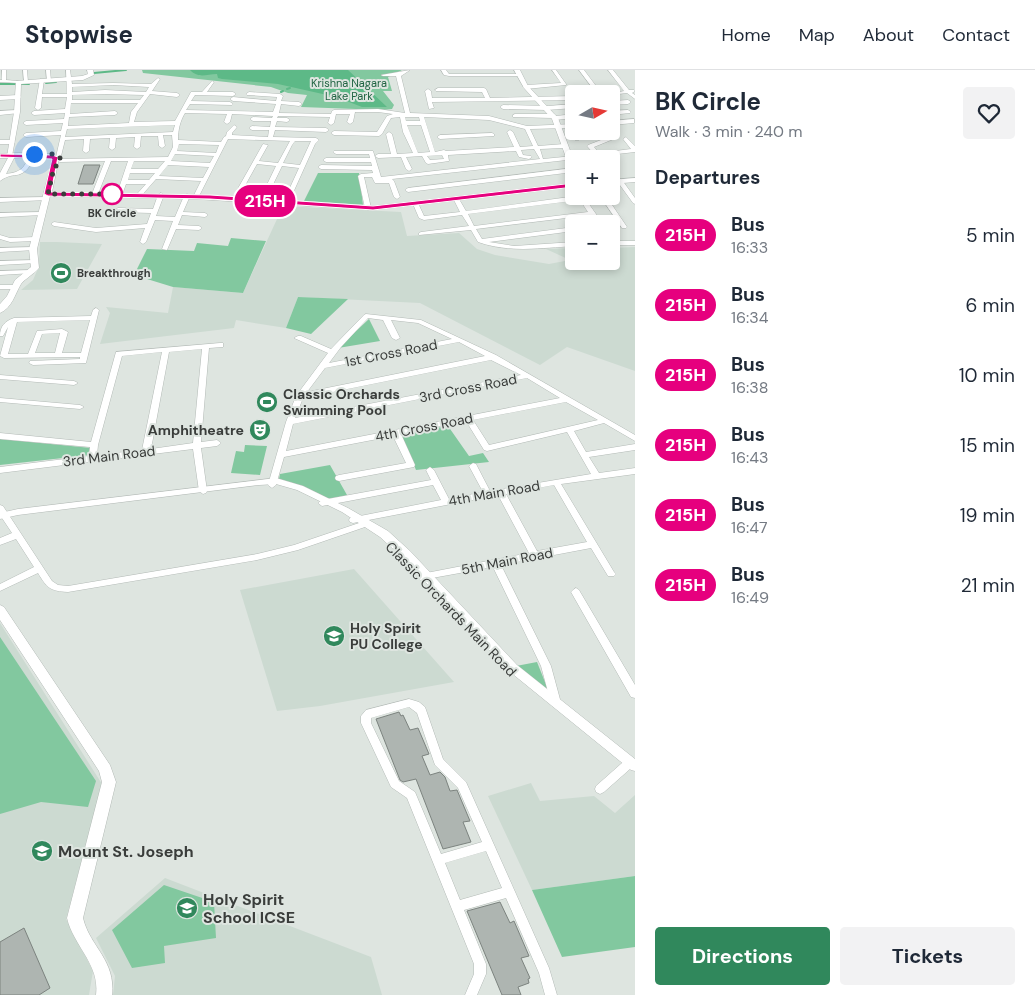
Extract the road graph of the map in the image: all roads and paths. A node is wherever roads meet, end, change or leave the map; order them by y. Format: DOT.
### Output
graph roads {
  1 [pos="4,70"];
  2 [pos="25,70"];
  3 [pos="48,70"];
  4 [pos="68,70"];
  5 [pos="90,70"];
  6 [pos="408,70"];
  7 [pos="444,70"];
  8 [pos="554,70"];
  9 [pos="581,70"];
  10 [pos="610,70"];
  11 [pos="518,72"];
  12 [pos="398,74"];
  13 [pos="383,75"];
  14 [pos="461,75"];
  15 [pos="479,75"];
  16 [pos="158,79"];
  17 [pos="42,80"];
  18 [pos="49,80"];
  19 [pos="2,81"];
  20 [pos="26,81"];
  21 [pos="18,82"];
  22 [pos="70,82"];
  23 [pos="212,82"];
  24 [pos="464,84"];
  25 [pos="593,85"];
  26 [pos="152,86"];
  27 [pos="526,86"];
  28 [pos="438,90"];
  29 [pos="428,91"];
  30 [pos="635,91"];
  31 [pos="628,92"];
  32 [pos="148,93"];
  33 [pos="204,93"];
  34 [pos="620,93"];
  35 [pos="249,94"];
  36 [pos="68,95"];
  37 [pos="177,95"];
  38 [pos="40,96"];
  39 [pos="18,97"];
  40 [pos="635,97"];
  41 [pos="0,98"];
  42 [pos="232,99"];
  43 [pos="565,99"];
  44 [pos="430,100"];
  45 [pos="460,100"];
  46 [pos="489,100"];
  47 [pos="539,100"];
  48 [pos="68,102"];
  49 [pos="141,102"];
  50 [pos="188,102"];
  51 [pos="279,102"];
  52 [pos="620,102"];
  53 [pos="628,102"];
  54 [pos="299,104"];
  55 [pos="503,107"];
  56 [pos="565,107"];
  57 [pos="38,108"];
  58 [pos="431,108"];
  59 [pos="546,108"];
  60 [pos="183,111"];
  61 [pos="0,112"];
  62 [pos="16,112"];
  63 [pos="230,112"];
  64 [pos="352,112"];
  65 [pos="620,112"];
  66 [pos="628,112"];
  67 [pos="34,113"];
  68 [pos="115,113"];
  69 [pos="276,113"];
  70 [pos="403,115"];
  71 [pos="421,115"];
  72 [pos="333,116"];
  73 [pos="462,116"];
  74 [pos="515,116"];
  75 [pos="565,116"];
  76 [pos="554,117"];
  77 [pos="253,119"];
  78 [pos="275,120"];
  79 [pos="288,120"];
  80 [pos="634,121"];
  81 [pos="227,122"];
  82 [pos="350,122"];
  83 [pos="620,122"];
  84 [pos="26,123"];
  85 [pos="178,123"];
  86 [pos="331,123"];
  87 [pos="404,123"];
  88 [pos="423,123"];
  89 [pos="132,124"];
  90 [pos="64,125"];
  91 [pos="234,127"];
  92 [pos="252,128"];
  93 [pos="272,128"];
  94 [pos="527,128"];
  95 [pos="558,128"];
  96 [pos="565,128"];
  97 [pos="326,130"];
  98 [pos="381,132"];
  99 [pos="406,132"];
  100 [pos="510,132"];
  101 [pos="175,133"];
  102 [pos="491,133"];
  103 [pos="160,134"];
  104 [pos="334,134"];
  105 [pos="388,134"];
  106 [pos="26,135"];
  107 [pos="440,135"];
  108 [pos="138,136"];
  109 [pos="113,137"];
  110 [pos="229,137"];
  111 [pos="87,138"];
  112 [pos="270,138"];
  113 [pos="294,139"];
  114 [pos="626,139"];
  115 [pos="604,140"];
  116 [pos="311,141"];
  117 [pos="0,142"];
  118 [pos="12,142"];
  119 [pos="177,142"];
  120 [pos="224,144"];
  121 [pos="265,145"];
  122 [pos="162,146"];
  123 [pos="564,146"];
  124 [pos="137,147"];
  125 [pos="112,148"];
  126 [pos="537,148"];
  127 [pos="517,149"];
  128 [pos="499,150"];
  129 [pos="565,150"];
  130 [pos="594,150"];
  131 [pos="614,150"];
  132 [pos="86,151"];
  133 [pos="174,152"];
  134 [pos="336,152"];
  135 [pos="446,152"];
  136 [pos="620,152"];
  137 [pos="433,153"];
  138 [pos="394,154"];
  139 [pos="416,154"];
  140 [pos="423,154"];
  141 [pos="218,155"];
  142 [pos="0,156"];
  143 [pos="10,156"];
  144 [pos="32,156"];
  145 [pos="378,156"];
  146 [pos="403,156"];
  147 [pos="529,157"];
  148 [pos="59,158"];
  149 [pos="541,158"];
  150 [pos="565,158"];
  151 [pos="109,159"];
  152 [pos="132,159"];
  153 [pos="326,160"];
  154 [pos="372,160"];
  155 [pos="168,161"];
  156 [pos="256,162"];
  157 [pos="212,165"];
  158 [pos="280,165"];
  159 [pos="508,165"];
  160 [pos="303,167"];
  161 [pos="321,167"];
  162 [pos="374,168"];
  163 [pos="2,169"];
  164 [pos="409,169"];
  165 [pos="160,171"];
  166 [pos="53,172"];
  167 [pos="128,172"];
  168 [pos="565,172"];
  169 [pos="1,178"];
  170 [pos="153,179"];
  171 [pos="205,180"];
  172 [pos="635,180"];
  173 [pos="620,181"];
  174 [pos="124,182"];
  175 [pos="565,186"];
  176 [pos="408,190"];
  177 [pos="95,194"];
  178 [pos="120,194"];
  179 [pos="140,194"];
  180 [pos="161,195"];
  181 [pos="47,196"];
  182 [pos="191,197"];
  183 [pos="397,197"];
  184 [pos="235,199"];
  185 [pos="565,199"];
  186 [pos="0,200"];
  187 [pos="457,200"];
  188 [pos="262,201"];
  189 [pos="635,202"];
  190 [pos="286,203"];
  191 [pos="416,204"];
  192 [pos="586,205"];
  193 [pos="609,205"];
  194 [pos="368,208"];
  195 [pos="118,210"];
  196 [pos="41,214"];
  197 [pos="154,214"];
  198 [pos="465,214"];
  199 [pos="592,214"];
  200 [pos="205,215"];
  201 [pos="0,216"];
  202 [pos="178,216"];
  203 [pos="54,224"];
  204 [pos="149,226"];
  205 [pos="173,227"];
  206 [pos="624,227"];
  207 [pos="199,228"];
  208 [pos="474,229"];
  209 [pos="565,231"];
  210 [pos="421,234"];
  211 [pos="0,237"];
  212 [pos="35,239"];
  213 [pos="480,241"];
  214 [pos="143,242"];
  215 [pos="620,242"];
  216 [pos="635,243"];
  217 [pos="565,245"];
  218 [pos="33,249"];
  219 [pos="165,249"];
  220 [pos="0,250"];
  221 [pos="35,262"];
  222 [pos="0,263"];
  223 [pos="31,272"];
  224 [pos="0,274"];
  225 [pos="16,287"];
  226 [pos="0,288"];
  227 [pos="1,307"];
  228 [pos="386,318"];
  229 [pos="14,320"];
  230 [pos="0,334"];
  231 [pos="298,338"];
  232 [pos="396,338"];
  233 [pos="460,340"];
  234 [pos="220,345"];
  235 [pos="206,346"];
  236 [pos="166,350"];
  237 [pos="333,352"];
  238 [pos="85,355"];
  239 [pos="58,356"];
  240 [pos="493,357"];
  241 [pos="32,359"];
  242 [pos="322,366"];
  243 [pos="528,376"];
  244 [pos="0,377"];
  245 [pos="74,383"];
  246 [pos="300,396"];
  247 [pos="568,399"];
  248 [pos="0,400"];
  249 [pos="80,407"];
  250 [pos="468,419"];
  251 [pos="604,421"];
  252 [pos="290,422"];
  253 [pos="569,429"];
  254 [pos="396,432"];
  255 [pos="0,436"];
  256 [pos="635,438"];
  257 [pos="217,443"];
  258 [pos="94,445"];
  259 [pos="196,445"];
  260 [pos="635,447"];
  261 [pos="146,452"];
  262 [pos="281,455"];
  263 [pos="584,455"];
  264 [pos="93,458"];
  265 [pos="412,465"];
  266 [pos="473,466"];
  267 [pos="0,470"];
  268 [pos="430,470"];
  269 [pos="635,471"];
  270 [pos="596,475"];
  271 [pos="338,478"];
  272 [pos="436,482"];
  273 [pos="556,482"];
  274 [pos="273,483"];
  275 [pos="203,490"];
  276 [pos="501,492"];
  277 [pos="488,494"];
  278 [pos="446,502"];
  279 [pos="327,503"];
  280 [pos="4,513"];
  281 [pos="358,521"];
  282 [pos="17,535"];
  283 [pos="0,542"];
  284 [pos="593,544"];
  285 [pos="535,556"];
  286 [pos="496,564"];
  287 [pos="39,568"];
  288 [pos="611,574"];
  289 [pos="424,577"];
  290 [pos="0,588"];
  291 [pos="576,592"];
  292 [pos="0,610"];
  293 [pos="635,694"];
  294 [pos="556,703"];
  295 [pos="632,769"];
  296 [pos="600,789"];
  297 [pos="489,845"];
  298 [pos="437,860"];
  299 [pos="509,891"];
  300 [pos="456,907"];
  301 [pos="104,995"];
  302 [pos="471,995"];
  303 [pos="551,995"];
  1 -- 19 [label="street"];
  2 -- 20 [label="street"];
  3 -- 18 [label="street"];
  4 -- 22 [label="street"];
  5 -- 22 [label="street"];
  6 -- 12 [label="street"];
  7 -- 14 [label="street"];
  8 -- 27 [label="street"];
  9 -- 25 [label="street"];
  10 -- 31 [label="street"];
  11 -- 15 [label="street"];
  11 -- 27 [label="street"];
  12 -- 13 [label="street"];
  12 -- 70 [label="street"];
  14 -- 15 [label="street"];
  14 -- 24 [label="street"];
  16 -- 26 [label="street"];
  17 -- 18 [label="street"];
  17 -- 20 [label="street"];
  17 -- 38 [label="street"];
  18 -- 22 [label="street"];
  19 -- 21 [label="street"];
  20 -- 21 [label="street"];
  21 -- 39 [label="street"];
  22 -- 26 [label="street"];
  22 -- 36 [label="street"];
  23 -- 33 [label="street"];
  26 -- 32 [label="street"];
  27 -- 47 [label="street"];
  28 -- 46 [label="street"];
  29 -- 44 [label="street"];
  30 -- 31 [label="street"];
  31 -- 34 [label="street"];
  31 -- 40 [label="street"];
  32 -- 36 [label="street"];
  32 -- 37 [label="street"];
  32 -- 49 [label="street"];
  33 -- 42 [label="street"];
  33 -- 50 [label="street"];
  35 -- 51 [label="street"];
  36 -- 38 [label="street"];
  36 -- 48 [label="street"];
  38 -- 57 [label="street"];
  39 -- 41 [label="street"];
  39 -- 62 [label="street"];
  42 -- 50 [label="street"];
  42 -- 51 [label="street"];
  43 -- 47 [label="street"];
  44 -- 45 [label="street"];
  44 -- 58 [label="street"];
  45 -- 46 [label="street"];
  45 -- 73 [label="street"];
  46 -- 47 [label="street"];
  47 -- 59 [label="street"];
  48 -- 49 [label="street"];
  48 -- 90 [label="street"];
  49 -- 89 [label="street"];
  50 -- 60 [label="street"];
  51 -- 54 [label="street"];
  51 -- 69 [label="street"];
  52 -- 53 [label="street"];
  55 -- 59 [label="street"];
  56 -- 59 [label="street"];
  59 -- 76 [label="street"];
  60 -- 63 [label="street"];
  60 -- 85 [label="street"];
  61 -- 62 [label="street"];
  62 -- 118 [label="street"];
  63 -- 69 [label="street"];
  63 -- 81 [label="street"];
  64 -- 70 [label="street"];
  64 -- 72 [label="street"];
  64 -- 82 [label="street"];
  65 -- 66 [label="street"];
  67 -- 90 [label="street"];
  68 -- 90 [label="street"];
  69 -- 72 [label="street"];
  69 -- 78 [label="street"];
  70 -- 71 [label="street"];
  70 -- 87 [label="street"];
  70 -- 98 [label="street"];
  71 -- 73 [label="street"];
  71 -- 88 [label="street"];
  72 -- 86 [label="street"];
  73 -- 94 [label="street"];
  74 -- 76 [label="street"];
  75 -- 76 [label="street"];
  76 -- 95 [label="street"];
  77 -- 78 [label="street"];
  78 -- 79 [label="street"];
  78 -- 93 [label="street"];
  80 -- 83 [label="street"];
  84 -- 90 [label="street"];
  85 -- 89 [label="street"];
  85 -- 101 [label="street"];
  87 -- 88 [label="street"];
  87 -- 99 [label="street"];
  88 -- 137 [label="street"];
  89 -- 90 [label="street"];
  90 -- 106 [label="street"];
  90 -- 111 [label="street"];
  90 -- 148 [label="street"];
  91 -- 110 [label="street"];
  92 -- 93 [label="street"];
  93 -- 97 [label="street"];
  93 -- 112 [label="street"];
  94 -- 95 [label="street"];
  94 -- 126 [label="street"];
  95 -- 96 [label="street"];
  95 -- 123 [label="street"];
  98 -- 104 [label="street"];
  98 -- 105 [label="street"];
  99 -- 105 [label="street"];
  99 -- 139 [label="street"];
  100 -- 127 [label="street"];
  101 -- 103 [label="street"];
  101 -- 119 [label="street"];
  102 -- 107 [label="street"];
  102 -- 128 [label="street"];
  103 -- 108 [label="street"];
  103 -- 122 [label="street"];
  105 -- 138 [label="street"];
  107 -- 135 [label="street"];
  108 -- 109 [label="street"];
  108 -- 124 [label="street"];
  109 -- 111 [label="street"];
  109 -- 125 [label="street"];
  110 -- 112 [label="street"];
  110 -- 120 [label="street"];
  111 -- 132 [label="street"];
  112 -- 113 [label="street"];
  113 -- 116 [label="street"];
  113 -- 158 [label="street"];
  114 -- 136 [label="street"];
  115 -- 130 [label="street"];
  115 -- 131 [label="street"];
  116 -- 160 [label="street"];
  117 -- 118 [label="street"];
  118 -- 143 [label="street"];
  119 -- 120 [label="street"];
  119 -- 133 [label="street"];
  120 -- 141 [label="street"];
  121 -- 156 [label="street"];
  123 -- 126 [label="street"];
  123 -- 129 [label="street"];
  126 -- 127 [label="street"];
  126 -- 149 [label="street"];
  127 -- 128 [label="street"];
  127 -- 147 [label="street"];
  128 -- 135 [label="street"];
  128 -- 159 [label="street"];
  133 -- 141 [label="street"];
  133 -- 155 [label="street"];
  134 -- 154 [label="street"];
  135 -- 137 [label="street"];
  135 -- 140 [label="street"];
  137 -- 140 [label="street"];
  138 -- 145 [label="street"];
  138 -- 146 [label="street"];
  139 -- 140 [label="street"];
  139 -- 146 [label="street"];
  141 -- 157 [label="street"];
  142 -- 143 [label="main road"];
  143 -- 144 [label="main road"];
  143 -- 148 [label="main road"];
  143 -- 163 [label="street"];
  144 -- 166 [label="main road"];
  144 -- 169 [label="street"];
  146 -- 164 [label="street"];
  148 -- 151 [label="street"];
  148 -- 166 [label="main road"];
  150 -- 159 [label="street"];
  151 -- 152 [label="street"];
  151 -- 177 [label="street"];
  152 -- 155 [label="street"];
  152 -- 167 [label="street"];
  153 -- 154 [label="street"];
  154 -- 162 [label="street"];
  155 -- 157 [label="street"];
  155 -- 165 [label="street"];
  156 -- 158 [label="street"];
  156 -- 184 [label="street"];
  157 -- 171 [label="street"];
  158 -- 160 [label="street"];
  158 -- 188 [label="street"];
  159 -- 162 [label="street"];
  160 -- 190 [label="street"];
  161 -- 162 [label="street"];
  163 -- 169 [label="street"];
  165 -- 167 [label="street"];
  165 -- 170 [label="street"];
  166 -- 181 [label="main road"];
  167 -- 174 [label="street"];
  168 -- 176 [label="street"];
  170 -- 171 [label="street"];
  170 -- 174 [label="street"];
  170 -- 179 [label="street"];
  171 -- 182 [label="street"];
  172 -- 173 [label="main road"];
  173 -- 189 [label="street"];
  174 -- 178 [label="street"];
  175 -- 187 [label="main road"];
  177 -- 178 [label="main road"];
  177 -- 181 [label="main road"];
  178 -- 179 [label="main road"];
  179 -- 180 [label="main road"];
  180 -- 182 [label="main road"];
  180 -- 197 [label="street"];
  181 -- 186 [label="street"];
  181 -- 196 [label="main road"];
  182 -- 184 [label="main road"];
  182 -- 202 [label="street"];
  183 -- 194 [label="street"];
  184 -- 188 [label="main road"];
  185 -- 198 [label="street"];
  187 -- 191 [label="main road"];
  187 -- 198 [label="street"];
  188 -- 190 [label="main road"];
  190 -- 194 [label="main road"];
  191 -- 194 [label="main road"];
  191 -- 198 [label="street"];
  192 -- 199 [label="street"];
  193 -- 206 [label="street"];
  195 -- 197 [label="street"];
  196 -- 201 [label="street"];
  196 -- 212 [label="main road"];
  197 -- 202 [label="street"];
  197 -- 204 [label="street"];
  198 -- 208 [label="street"];
  199 -- 208 [label="street"];
  200 -- 202 [label="street"];
  202 -- 205 [label="street"];
  203 -- 204 [label="street"];
  204 -- 214 [label="street"];
  205 -- 207 [label="street"];
  205 -- 219 [label="street"];
  208 -- 210 [label="street"];
  208 -- 213 [label="street"];
  209 -- 213 [label="street"];
  211 -- 212 [label="street"];
  212 -- 218 [label="main road"];
  213 -- 217 [label="street"];
  215 -- 216 [label="street"];
  218 -- 220 [label="street"];
  218 -- 221 [label="main road"];
  221 -- 222 [label="street"];
  221 -- 223 [label="main road"];
  223 -- 224 [label="street"];
  223 -- 225 [label="main road"];
  225 -- 226 [label="street"];
  225 -- 227 [label="main road"];
  228 -- 232 [label="street"];
  228 -- 233 [label="street"];
  228 -- 237 [label="street"];
  229 -- 230 [label="street"];
  229 -- 238 [label="street"];
  229 -- 241 [label="street"];
  231 -- 237 [label="street"];
  233 -- 240 [label="street"];
  233 -- 242 [label="street, 1st Cross Road"];
  234 -- 235 [label="street"];
  235 -- 236 [label="street"];
  235 -- 259 [label="street"];
  236 -- 258 [label="street"];
  236 -- 261 [label="street"];
  237 -- 242 [label="street"];
  238 -- 239 [label="street"];
  238 -- 241 [label="street"];
  239 -- 241 [label="street"];
  239 -- 241 [label="street"];
  240 -- 243 [label="street"];
  240 -- 246 [label="street"];
  242 -- 246 [label="street"];
  243 -- 247 [label="street"];
  243 -- 252 [label="street, 3rd Cross Road"];
  244 -- 245 [label="street"];
  246 -- 252 [label="street"];
  247 -- 250 [label="street, 4th Cross Road"];
  247 -- 251 [label="street"];
  248 -- 249 [label="street"];
  250 -- 253 [label="street"];
  250 -- 254 [label="street, 4th Cross Road"];
  251 -- 253 [label="street"];
  251 -- 256 [label="street"];
  252 -- 262 [label="street"];
  253 -- 263 [label="street"];
  254 -- 262 [label="street, 4th Cross Road"];
  254 -- 265 [label="street"];
  255 -- 258 [label="street"];
  257 -- 259 [label="street, 3rd Main Road"];
  258 -- 264 [label="street"];
  259 -- 261 [label="street, 3rd Main Road"];
  259 -- 275 [label="street"];
  260 -- 263 [label="street"];
  261 -- 264 [label="street, 3rd Main Road"];
  262 -- 274 [label="street"];
  263 -- 270 [label="street"];
  264 -- 267 [label="street, 3rd Main Road"];
  265 -- 271 [label="street"];
  266 -- 277 [label="street"];
  268 -- 272 [label="street"];
  269 -- 270 [label="street, 4th Main Road"];
  270 -- 273 [label="street, 4th Main Road"];
  272 -- 278 [label="street"];
  272 -- 279 [label="street"];
  273 -- 276 [label="street, 4th Main Road"];
  273 -- 284 [label="street"];
  274 -- 275 [label="street, Classic Orchards Main Road"];
  274 -- 279 [label="street, Classic Orchards Main Road"];
  275 -- 280 [label="street, Classic Orchards Main Road"];
  276 -- 277 [label="street, 4th Main Road"];
  276 -- 285 [label="street"];
  277 -- 278 [label="street, 4th Main Road"];
  278 -- 281 [label="street, 4th Main Road"];
  279 -- 281 [label="street, Classic Orchards Main Road"];
  280 -- 282 [label="street"];
  281 -- 287 [label="street, 4th Main Road"];
  281 -- 289 [label="street, Classic Orchards Main Road"];
  282 -- 283 [label="street"];
  282 -- 287 [label="street"];
  284 -- 285 [label="street, 5th Main Road"];
  284 -- 288 [label="street"];
  285 -- 286 [label="street, 5th Main Road"];
  286 -- 289 [label="street, 5th Main Road"];
  286 -- 294 [label="street"];
  287 -- 290 [label="street"];
  289 -- 294 [label="street, Classic Orchards Main Road"];
  289 -- 295 [label="street, Classic Orchards Main Road"];
  291 -- 293 [label="street"];
  292 -- 301 [label="main road"];
  294 -- 295 [label="street, Classic Orchards Main Road"];
  295 -- 296 [label="street"];
  297 -- 298 [label="street"];
  297 -- 298 [label="street"];
  297 -- 299 [label="street"];
  298 -- 300 [label="street"];
  299 -- 300 [label="street"];
  299 -- 303 [label="street"];
  300 -- 302 [label="street"];
}
